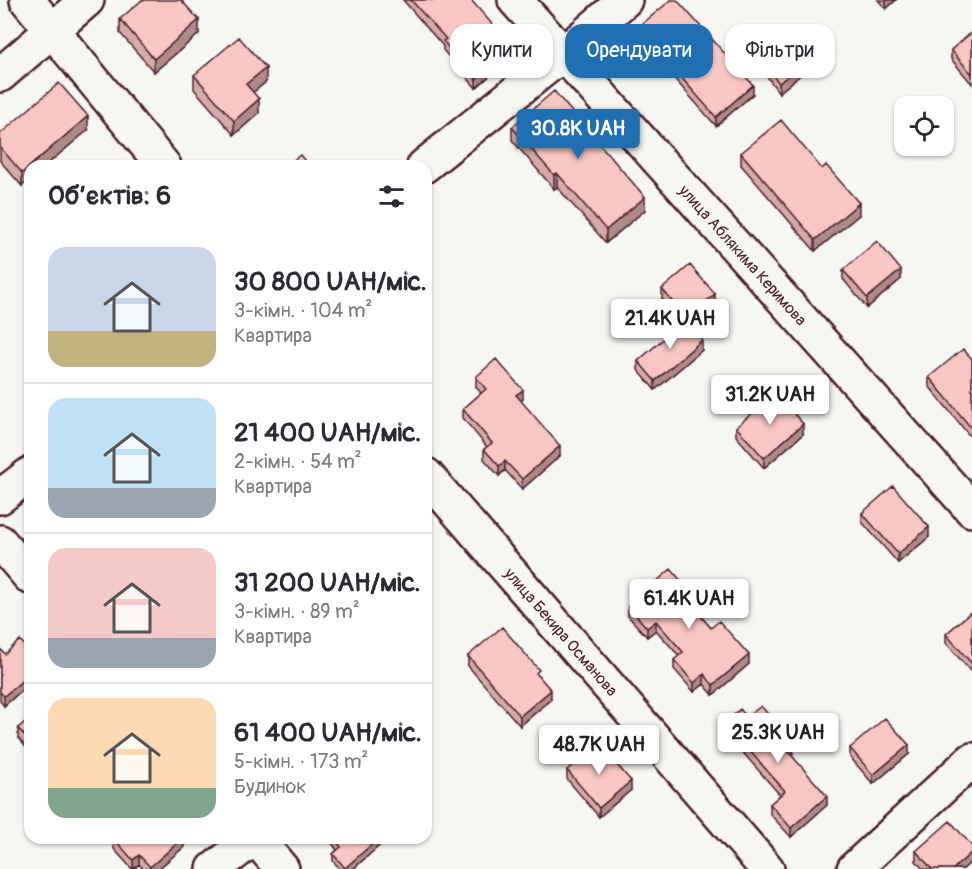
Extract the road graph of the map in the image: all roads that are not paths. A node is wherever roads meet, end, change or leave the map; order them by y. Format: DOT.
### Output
graph roads {
  1 [pos="27,0"];
  2 [pos="87,0"];
  3 [pos="514,0"];
  4 [pos="625,0"];
  5 [pos="52,31"];
  6 [pos="563,54"];
  7 [pos="0,75"];
  8 [pos="160,160"];
  9 [pos="431,160"];
  10 [pos="24,479"];
  11 [pos="432,482"];
  12 [pos="0,497"];
  13 [pos="972,510"];
  14 [pos="0,543"];
  15 [pos="24,570"];
  16 [pos="972,760"];
  17 [pos="247,844"];
  18 [pos="260,844"];
  19 [pos="214,869"];
  20 [pos="282,869"];
  21 [pos="767,869"];
  22 [pos="854,869"];
  1 -- 5 [label="street"];
  2 -- 5 [label="street"];
  3 -- 6 [label="street, улица Аблякима Керимова"];
  4 -- 6 [label="street"];
  5 -- 7 [label="street"];
  5 -- 8 [label="street"];
  6 -- 9 [label="street"];
  6 -- 13 [label="street, улица Аблякима Керимова"];
  10 -- 12 [label="street"];
  11 -- 21 [label="street, улица Бекира Османова"];
  14 -- 15 [label="street"];
  16 -- 22 [label="street"];
  17 -- 19 [label="street"];
  18 -- 20 [label="street"];
}
